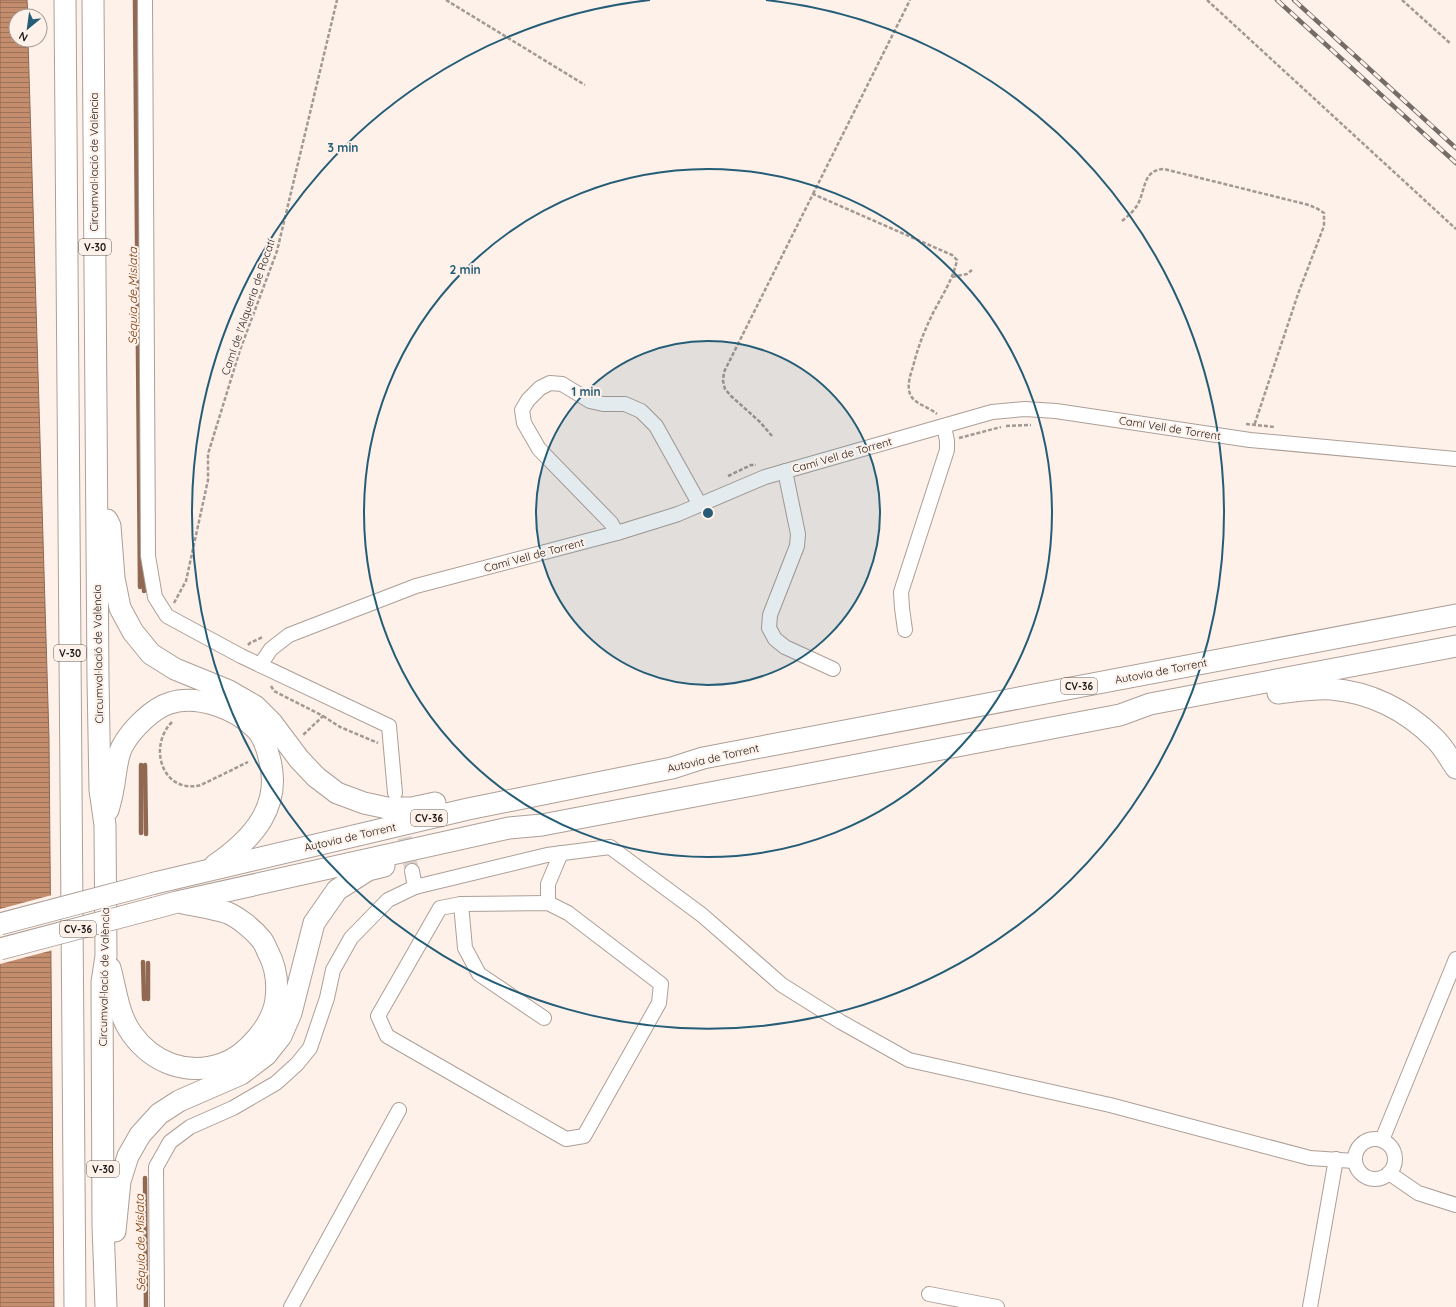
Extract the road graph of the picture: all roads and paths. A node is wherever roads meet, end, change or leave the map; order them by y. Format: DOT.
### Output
graph roads {
  1 [pos="65,0"];
  2 [pos="93,0"];
  3 [pos="145,0"];
  4 [pos="337,0"];
  5 [pos="446,0"];
  6 [pos="910,0"];
  7 [pos="1207,0"];
  8 [pos="1402,0"];
  9 [pos="1451,44"];
  10 [pos="585,85"];
  11 [pos="813,194"];
  12 [pos="1122,220"];
  13 [pos="1456,229"];
  14 [pos="972,270"];
  15 [pos="952,277"];
  16 [pos="1035,424"];
  17 [pos="944,426"];
  18 [pos="772,436"];
  19 [pos="955,439"];
  20 [pos="1250,440"];
  21 [pos="1456,458"];
  22 [pos="785,471"];
  23 [pos="97,494"];
  24 [pos="700,504"];
  25 [pos="617,533"];
  26 [pos="1456,615"];
  27 [pos="166,616"];
  28 [pos="905,630"];
  29 [pos="1456,646"];
  30 [pos="260,665"];
  31 [pos="833,669"];
  32 [pos="267,682"];
  33 [pos="1120,715"];
  34 [pos="323,716"];
  35 [pos="175,719"];
  36 [pos="300,738"];
  37 [pos="380,750"];
  38 [pos="703,758"];
  39 [pos="248,762"];
  40 [pos="1456,768"];
  41 [pos="395,793"];
  42 [pos="105,825"];
  43 [pos="542,825"];
  44 [pos="561,853"];
  45 [pos="206,870"];
  46 [pos="412,871"];
  47 [pos="415,887"];
  48 [pos="177,902"];
  49 [pos="548,903"];
  50 [pos="461,904"];
  51 [pos="0,924"];
  52 [pos="0,949"];
  53 [pos="106,956"];
  54 [pos="1456,959"];
  55 [pos="544,1018"];
  56 [pos="399,1110"];
  57 [pos="1382,1140"];
  58 [pos="1336,1160"];
  59 [pos="1354,1161"];
  60 [pos="1389,1173"];
  61 [pos="1456,1205"];
  62 [pos="105,1265"];
  63 [pos="929,1294"];
  64 [pos="75,1307"];
  65 [pos="106,1307"];
  66 [pos="157,1307"];
  67 [pos="291,1307"];
  68 [pos="997,1307"];
  69 [pos="1310,1307"];
  1 -- 64 [label="highway, V-30"];
  2 -- 23 [label="highway, Circumval·lació de València / V-30"];
  3 -- 27 [label="street"];
  4 -- 27 [label="path, Camí de l'Alqueria de Rocatí"];
  5 -- 10 [label="path"];
  6 -- 11 [label="path"];
  7 -- 13 [label="path"];
  8 -- 9 [label="path"];
  11 -- 15 [label="path"];
  11 -- 18 [label="path"];
  12 -- 20 [label="path"];
  14 -- 15 [label="path"];
  15 -- 17 [label="path"];
  16 -- 19 [label="path"];
  17 -- 20 [label="street, Camí Vell de Torrent"];
  17 -- 22 [label="street, Camí Vell de Torrent"];
  17 -- 28 [label="street"];
  20 -- 21 [label="street, Camí Vell de Torrent"];
  22 -- 24 [label="street, Camí Vell de Torrent"];
  22 -- 31 [label="street"];
  23 -- 38 [label="highway"];
  23 -- 42 [label="highway, Circumval·lació de València / V-30"];
  24 -- 25 [label="street, Camí Vell de Torrent"];
  24 -- 25 [label="street"];
  25 -- 30 [label="street, Camí Vell de Torrent"];
  26 -- 38 [label="highway, Autovia de Torrent / CV-36"];
  27 -- 30 [label="street"];
  29 -- 33 [label="highway, CV-36"];
  30 -- 41 [label="street"];
  32 -- 34 [label="path"];
  33 -- 40 [label="highway"];
  33 -- 43 [label="highway, CV-36"];
  34 -- 36 [label="path"];
  34 -- 37 [label="path"];
  35 -- 39 [label="path"];
  38 -- 45 [label="highway, Autovia de Torrent / CV-36"];
  42 -- 45 [label="highway"];
  42 -- 53 [label="highway, Circumval·lació de València / V-30"];
  43 -- 48 [label="highway, CV-36"];
  43 -- 62 [label="highway"];
  44 -- 47 [label="street"];
  44 -- 49 [label="street"];
  44 -- 58 [label="street"];
  45 -- 51 [label="highway, Autovia de Torrent / CV-36, bridge"];
  46 -- 47 [label="street"];
  47 -- 66 [label="street"];
  48 -- 52 [label="highway, CV-36, bridge"];
  48 -- 53 [label="highway"];
  49 -- 50 [label="street"];
  49 -- 50 [label="street"];
  50 -- 55 [label="street"];
  53 -- 62 [label="highway, Circumval·lació de València / V-30"];
  54 -- 57 [label="street"];
  56 -- 67 [label="street"];
  57 -- 59 [label="street"];
  57 -- 60 [label="street"];
  58 -- 59 [label="street"];
  58 -- 69 [label="street"];
  59 -- 60 [label="street"];
  60 -- 61 [label="street"];
  62 -- 65 [label="highway, Circumval·lació de València / V-30"];
  63 -- 68 [label="street"];
}
